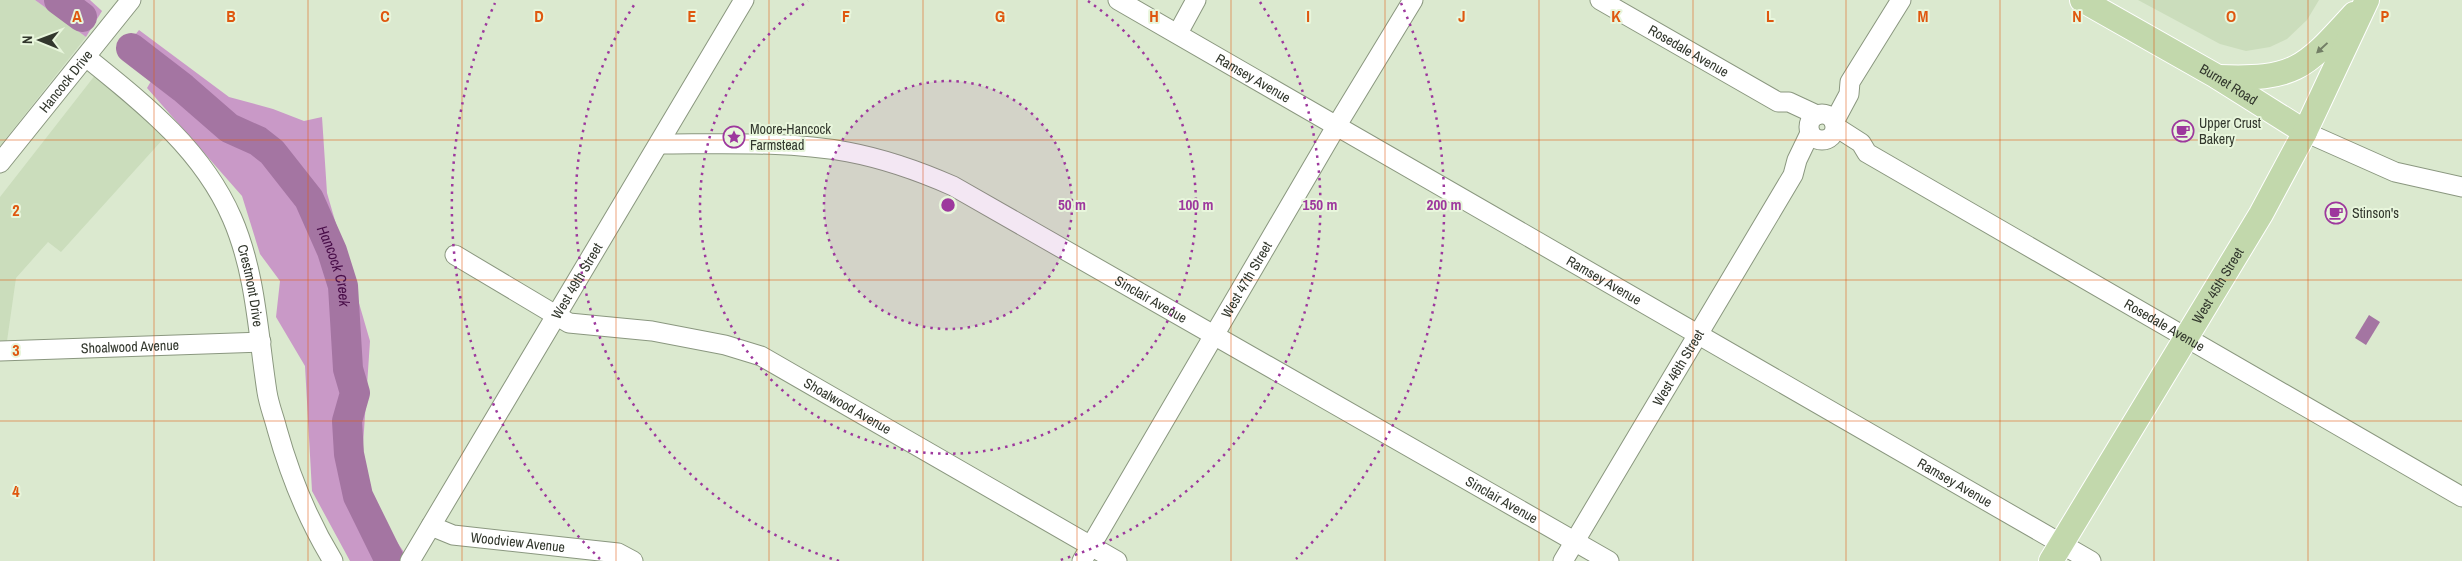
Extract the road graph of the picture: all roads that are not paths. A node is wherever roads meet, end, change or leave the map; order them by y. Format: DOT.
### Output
graph roads {
  1 [pos="131,0"];
  2 [pos="744,0"];
  3 [pos="1118,0"];
  4 [pos="1196,0"];
  5 [pos="1413,0"];
  6 [pos="1600,0"];
  7 [pos="1901,0"];
  8 [pos="2082,0"];
  9 [pos="2367,0"];
  10 [pos="1178,33"];
  11 [pos="86,57"];
  12 [pos="2216,76"];
  13 [pos="1337,125"];
  14 [pos="1822,127"];
  15 [pos="2305,132"];
  16 [pos="659,144"];
  17 [pos="0,163"];
  18 [pos="2462,187"];
  19 [pos="455,255"];
  20 [pos="556,314"];
  21 [pos="1214,335"];
  22 [pos="1699,335"];
  23 [pos="2186,337"];
  24 [pos="260,342"];
  25 [pos="0,351"];
  26 [pos="2462,497"];
  27 [pos="431,526"];
  28 [pos="1575,541"];
  29 [pos="2056,552"];
  30 [pos="1086,553"];
  31 [pos="333,561"];
  32 [pos="410,561"];
  33 [pos="633,561"];
  34 [pos="1117,561"];
  35 [pos="1563,561"];
  36 [pos="1609,561"];
  37 [pos="2090,561"];
  1 -- 11 [label="street, Hancock Drive"];
  2 -- 16 [label="street, West 49th Street"];
  3 -- 10 [label="street, Ramsey Avenue"];
  4 -- 10 [label="street"];
  5 -- 13 [label="street, West 47th Street"];
  6 -- 14 [label="street, Rosedale Avenue"];
  7 -- 14 [label="street, West 46th Street"];
  8 -- 12 [label="main road, Burnet Road"];
  9 -- 12 [label="main road, one-way"];
  9 -- 15 [label="main road, West 45th Street"];
  10 -- 13 [label="street, Ramsey Avenue"];
  11 -- 17 [label="street, Hancock Drive"];
  11 -- 24 [label="street, Crestmont Drive"];
  12 -- 15 [label="main road, Burnet Road"];
  13 -- 21 [label="street, West 47th Street"];
  13 -- 22 [label="street, Ramsey Avenue"];
  14 -- 22 [label="street, West 46th Street"];
  14 -- 23 [label="street, Rosedale Avenue"];
  15 -- 18 [label="street, Burnet Road"];
  15 -- 23 [label="main road, West 45th Street"];
  16 -- 20 [label="street, West 49th Street"];
  16 -- 21 [label="street, Sinclair Avenue"];
  19 -- 20 [label="street, Shoalwood Avenue"];
  20 -- 27 [label="street, West 49th Street"];
  20 -- 30 [label="street, Shoalwood Avenue"];
  21 -- 28 [label="street, Sinclair Avenue"];
  21 -- 30 [label="street, West 47th Street"];
  22 -- 28 [label="street, West 46th Street"];
  22 -- 29 [label="street, Ramsey Avenue"];
  23 -- 26 [label="street, Rosedale Avenue"];
  23 -- 29 [label="main road, West 45th Street"];
  24 -- 25 [label="street, Shoalwood Avenue"];
  24 -- 31 [label="street, Crestmont Drive"];
  27 -- 32 [label="street, West 49th Street"];
  27 -- 33 [label="street, Woodview Avenue"];
  28 -- 35 [label="street, West 46th Street"];
  28 -- 36 [label="street, Sinclair Avenue"];
  29 -- 37 [label="street, Ramsey Avenue"];
  30 -- 34 [label="street, Shoalwood Avenue"];
}
